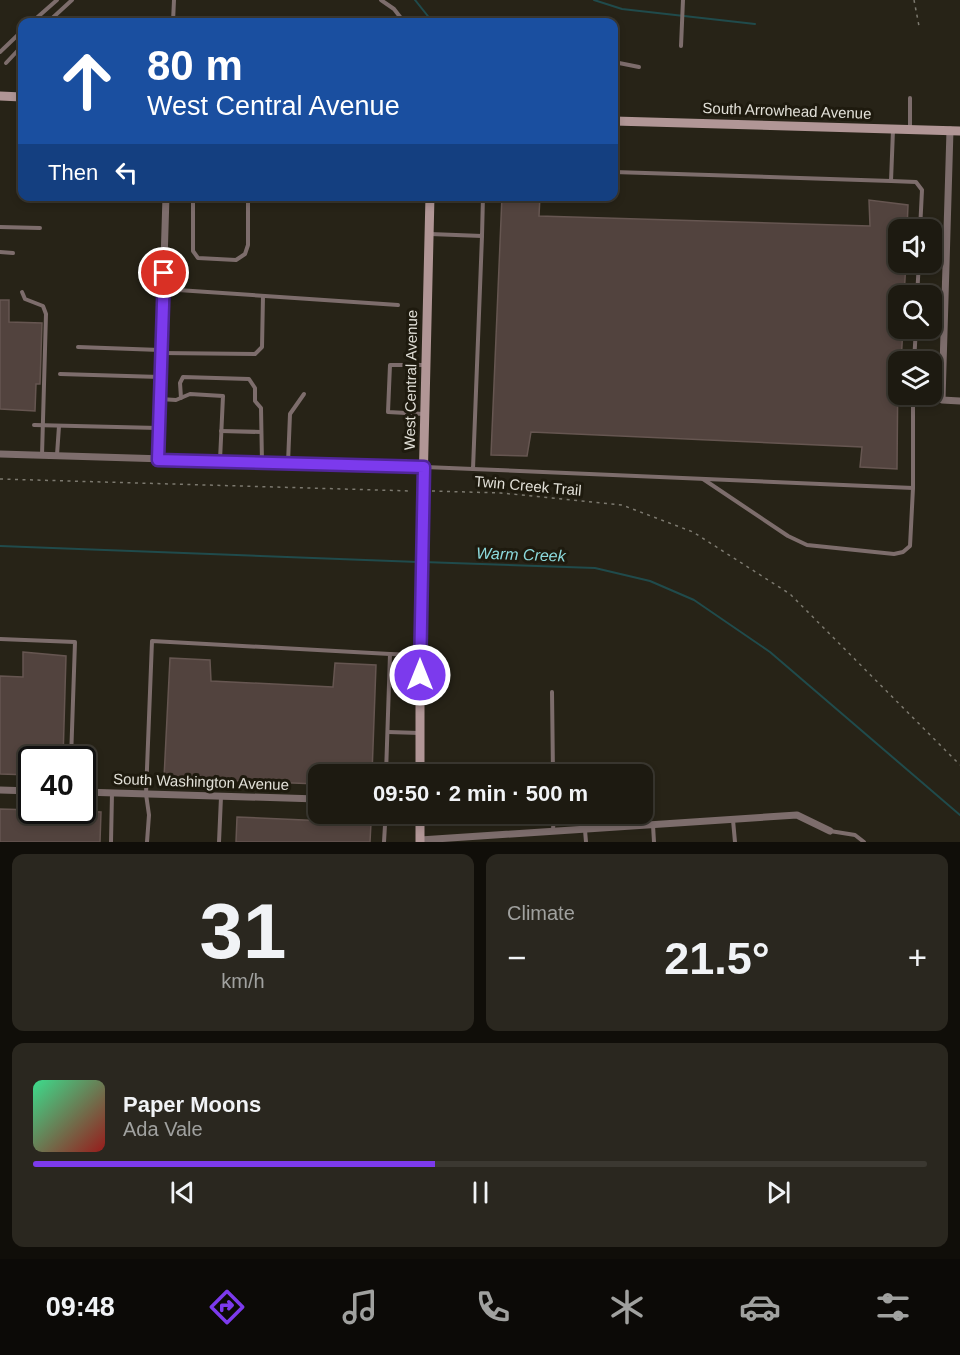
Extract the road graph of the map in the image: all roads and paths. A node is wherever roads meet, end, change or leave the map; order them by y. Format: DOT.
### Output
graph roads {
  1 [pos="57,0"];
  2 [pos="72,0"];
  3 [pos="174,0"];
  4 [pos="381,0"];
  5 [pos="914,0"];
  6 [pos="683,1"];
  7 [pos="37,18"];
  8 [pos="52,18"];
  9 [pos="173,18"];
  10 [pos="401,18"];
  11 [pos="920,26"];
  12 [pos="18,35"];
  13 [pos="681,46"];
  14 [pos="18,50"];
  15 [pos="0,52"];
  16 [pos="6,63"];
  17 [pos="618,63"];
  18 [pos="639,67"];
  19 [pos="0,96"];
  20 [pos="18,97"];
  21 [pos="910,98"];
  22 [pos="618,121"];
  23 [pos="893,129"];
  24 [pos="910,130"];
  25 [pos="950,130"];
  26 [pos="960,131"];
  27 [pos="618,172"];
  28 [pos="891,181"];
  29 [pos="166,201"];
  30 [pos="193,201"];
  31 [pos="248,201"];
  32 [pos="430,201"];
  33 [pos="483,201"];
  34 [pos="921,219"];
  35 [pos="0,227"];
  36 [pos="40,228"];
  37 [pos="429,234"];
  38 [pos="482,236"];
  39 [pos="0,252"];
  40 [pos="13,253"];
  41 [pos="942,253"];
  42 [pos="946,253"];
  43 [pos="163,289"];
  44 [pos="22,292"];
  45 [pos="263,296"];
  46 [pos="398,305"];
  47 [pos="78,347"];
  48 [pos="161,351"];
  49 [pos="426,365"];
  50 [pos="60,374"];
  51 [pos="160,377"];
  52 [pos="942,390"];
  53 [pos="304,394"];
  54 [pos="181,398"];
  55 [pos="160,399"];
  56 [pos="942,400"];
  57 [pos="960,401"];
  58 [pos="913,405"];
  59 [pos="425,414"];
  60 [pos="34,425"];
  61 [pos="43,426"];
  62 [pos="59,426"];
  63 [pos="159,428"];
  64 [pos="221,431"];
  65 [pos="261,432"];
  66 [pos="0,454"];
  67 [pos="42,456"];
  68 [pos="57,456"];
  69 [pos="158,460"];
  70 [pos="220,461"];
  71 [pos="262,463"];
  72 [pos="288,464"];
  73 [pos="424,467"];
  74 [pos="473,469"];
  75 [pos="702,478"];
  76 [pos="0,479"];
  77 [pos="913,488"];
  78 [pos="423,491"];
  79 [pos="0,639"];
  80 [pos="390,654"];
  81 [pos="420,655"];
  82 [pos="552,693"];
  83 [pos="388,732"];
  84 [pos="420,734"];
  85 [pos="71,746"];
  86 [pos="386,764"];
  87 [pos="420,764"];
  88 [pos="553,764"];
  89 [pos="960,765"];
  90 [pos="0,790"];
  91 [pos="18,791"];
  92 [pos="96,792"];
  93 [pos="112,793"];
  94 [pos="146,794"];
  95 [pos="220,796"];
  96 [pos="308,799"];
  97 [pos="734,819"];
  98 [pos="420,824"];
  99 [pos="553,824"];
  100 [pos="653,824"];
  101 [pos="385,825"];
  102 [pos="585,829"];
  103 [pos="553,831"];
  104 [pos="831,831"];
  105 [pos="522,833"];
  106 [pos="473,839"];
  107 [pos="420,841"];
  108 [pos="111,842"];
  109 [pos="147,842"];
  110 [pos="219,842"];
  111 [pos="384,842"];
  112 [pos="523,842"];
  113 [pos="586,842"];
  114 [pos="654,842"];
  115 [pos="735,842"];
  116 [pos="864,842"];
  1 -- 7 [label="lane"];
  2 -- 8 [label="lane"];
  3 -- 9 [label="lane"];
  4 -- 10 [label="lane"];
  5 -- 11 [label="path"];
  6 -- 13 [label="lane"];
  12 -- 15 [label="lane"];
  14 -- 16 [label="lane"];
  17 -- 18 [label="lane"];
  19 -- 20 [label="street"];
  21 -- 24 [label="lane"];
  22 -- 23 [label="street, South Arrowhead Avenue"];
  23 -- 24 [label="street, South Arrowhead Avenue"];
  23 -- 28 [label="lane"];
  24 -- 25 [label="street, South Arrowhead Avenue"];
  25 -- 26 [label="street, South Arrowhead Avenue"];
  25 -- 42 [label="street"];
  27 -- 28 [label="lane"];
  28 -- 34 [label="lane"];
  29 -- 43 [label="street"];
  30 -- 31 [label="lane"];
  32 -- 37 [label="street, West Central Avenue"];
  33 -- 38 [label="lane"];
  35 -- 36 [label="lane"];
  37 -- 38 [label="lane"];
  37 -- 49 [label="street, West Central Avenue"];
  38 -- 74 [label="lane"];
  39 -- 40 [label="lane"];
  41 -- 42 [label="lane"];
  42 -- 52 [label="street"];
  43 -- 45 [label="lane"];
  43 -- 48 [label="street"];
  44 -- 61 [label="lane"];
  45 -- 46 [label="lane"];
  45 -- 48 [label="lane"];
  47 -- 48 [label="lane"];
  48 -- 51 [label="street"];
  49 -- 59 [label="street, West Central Avenue"];
  49 -- 59 [label="lane"];
  50 -- 51 [label="lane"];
  51 -- 55 [label="street"];
  53 -- 72 [label="lane"];
  54 -- 55 [label="lane"];
  54 -- 64 [label="lane"];
  54 -- 65 [label="lane"];
  55 -- 63 [label="street"];
  56 -- 57 [label="street"];
  58 -- 77 [label="lane"];
  59 -- 73 [label="street, West Central Avenue"];
  60 -- 61 [label="lane"];
  61 -- 62 [label="lane"];
  61 -- 67 [label="lane"];
  62 -- 63 [label="lane"];
  62 -- 68 [label="lane"];
  63 -- 69 [label="street"];
  64 -- 65 [label="lane"];
  64 -- 70 [label="lane"];
  65 -- 71 [label="lane"];
  66 -- 67 [label="street"];
  67 -- 68 [label="street"];
  68 -- 69 [label="street"];
  69 -- 70 [label="street"];
  70 -- 71 [label="street"];
  71 -- 72 [label="street"];
  72 -- 73 [label="street"];
  73 -- 74 [label="lane"];
  73 -- 78 [label="street, West Central Avenue"];
  74 -- 75 [label="lane"];
  75 -- 77 [label="lane"];
  75 -- 77 [label="lane"];
  76 -- 78 [label="path, Twin Creek Trail"];
  78 -- 81 [label="street, West Central Avenue"];
  78 -- 89 [label="path, Twin Creek Trail"];
  79 -- 85 [label="lane"];
  80 -- 81 [label="lane"];
  80 -- 83 [label="lane"];
  80 -- 94 [label="lane"];
  81 -- 84 [label="street, West Central Avenue"];
  82 -- 88 [label="lane"];
  83 -- 84 [label="lane"];
  83 -- 86 [label="lane"];
  84 -- 87 [label="street, West Central Avenue"];
  90 -- 91 [label="street"];
  92 -- 93 [label="street, South Washington Avenue"];
  93 -- 94 [label="street, South Washington Avenue"];
  93 -- 108 [label="lane"];
  94 -- 95 [label="street, South Washington Avenue"];
  94 -- 109 [label="lane"];
  95 -- 96 [label="street, South Washington Avenue"];
  95 -- 110 [label="lane"];
  97 -- 100 [label="street"];
  97 -- 104 [label="street"];
  97 -- 115 [label="lane"];
  98 -- 107 [label="street"];
  99 -- 103 [label="lane"];
  100 -- 102 [label="street"];
  100 -- 114 [label="lane"];
  101 -- 111 [label="lane"];
  102 -- 103 [label="street"];
  102 -- 113 [label="lane"];
  103 -- 105 [label="street"];
  104 -- 116 [label="lane"];
  105 -- 106 [label="street"];
  105 -- 112 [label="lane"];
  106 -- 107 [label="street"];
}
